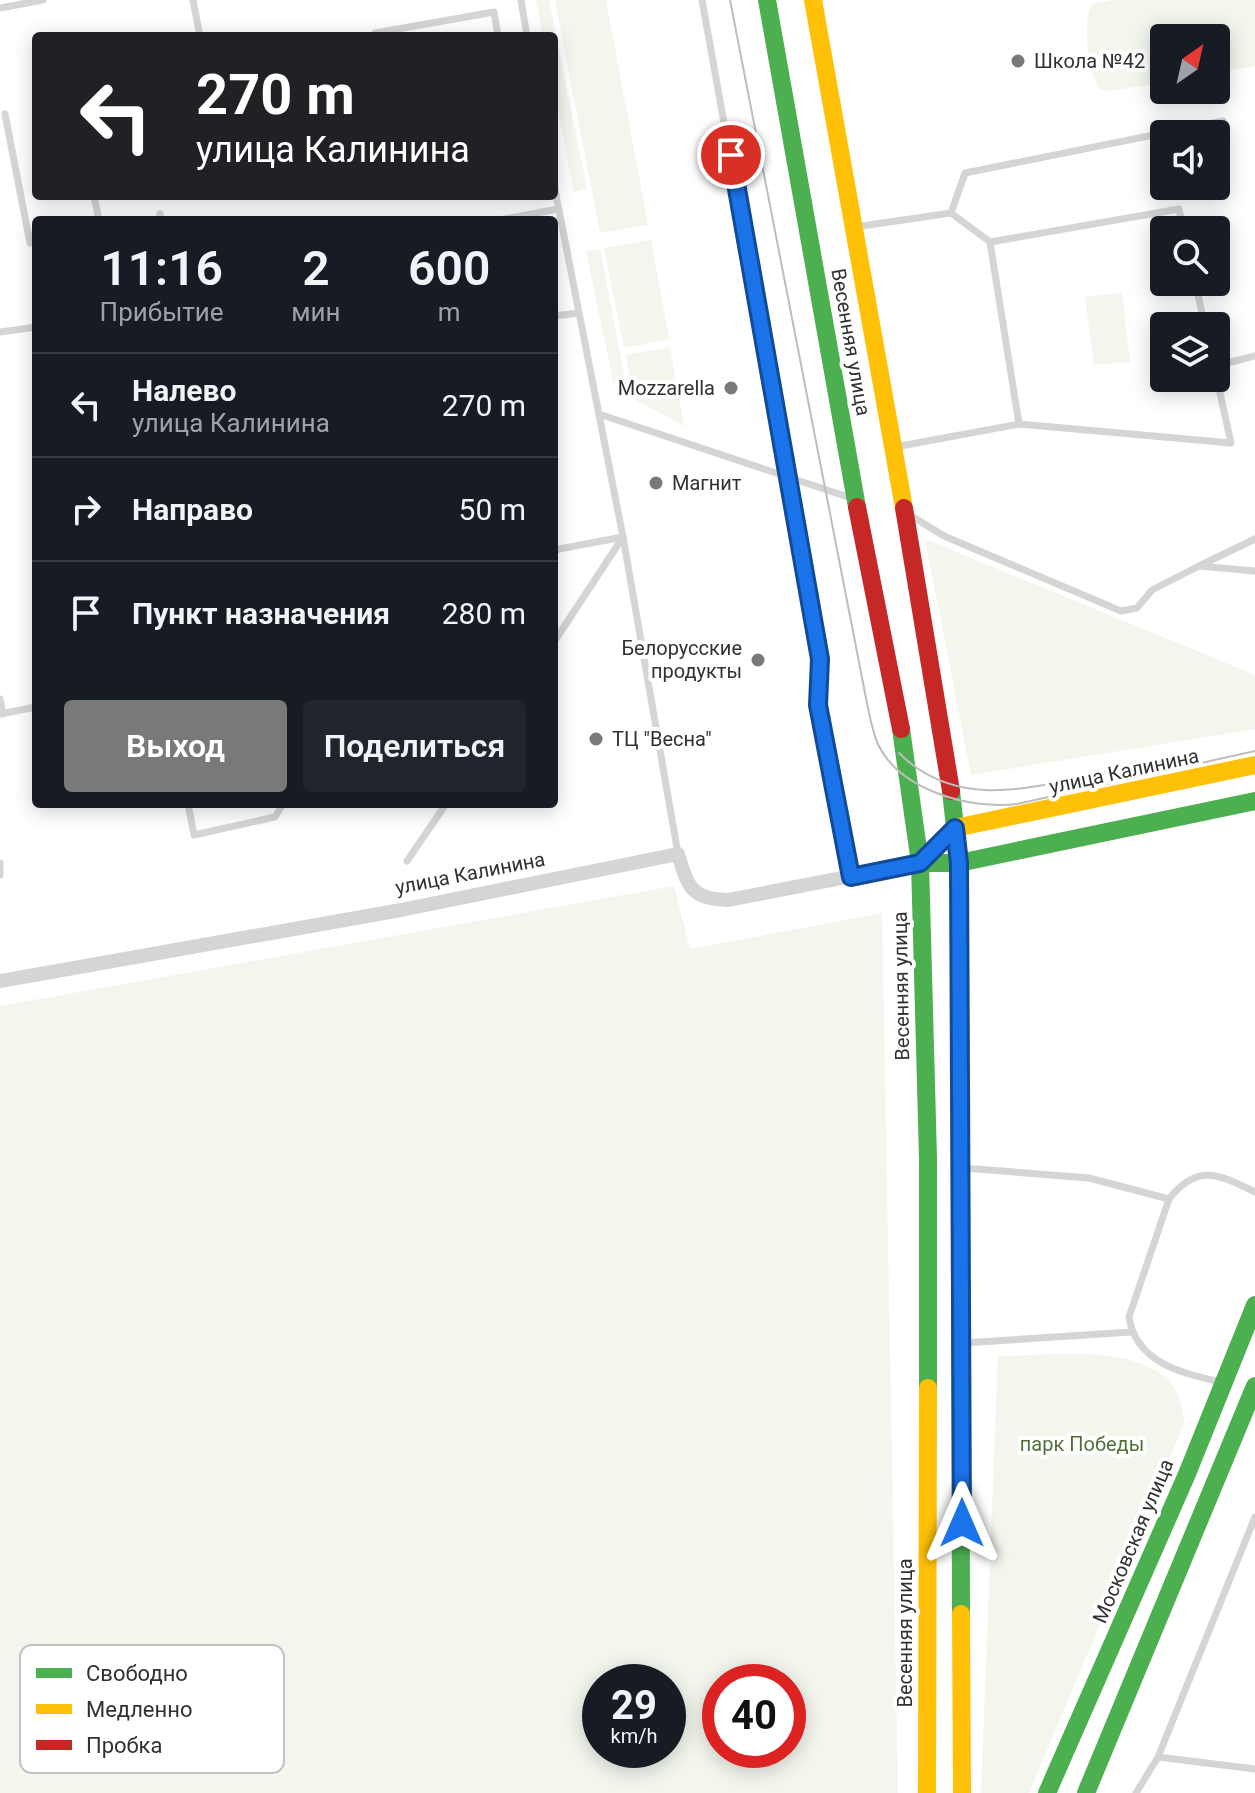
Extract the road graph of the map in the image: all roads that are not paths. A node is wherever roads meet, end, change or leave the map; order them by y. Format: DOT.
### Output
graph roads {
  1 [pos="43,0"];
  2 [pos="193,0"];
  3 [pos="521,0"];
  4 [pos="702,0"];
  5 [pos="767,0"];
  6 [pos="813,0"];
  7 [pos="0,8"];
  8 [pos="199,32"];
  9 [pos="381,32"];
  10 [pos="497,32"];
  11 [pos="526,32"];
  12 [pos="5,114"];
  13 [pos="1150,136"];
  14 [pos="556,200"];
  15 [pos="558,209"];
  16 [pos="951,213"];
  17 [pos="520,216"];
  18 [pos="1180,216"];
  19 [pos="854,227"];
  20 [pos="990,242"];
  21 [pos="32,243"];
  22 [pos="578,313"];
  23 [pos="558,316"];
  24 [pos="32,328"];
  25 [pos="0,332"];
  26 [pos="1255,356"];
  27 [pos="1230,362"];
  28 [pos="1220,392"];
  29 [pos="599,414"];
  30 [pos="1019,424"];
  31 [pos="893,447"];
  32 [pos="788,475"];
  33 [pos="856,500"];
  34 [pos="905,512"];
  35 [pos="623,537"];
  36 [pos="1255,539"];
  37 [pos="558,549"];
  38 [pos="1199,566"];
  39 [pos="1255,571"];
  40 [pos="558,636"];
  41 [pos="0,699"];
  42 [pos="32,708"];
  43 [pos="1,714"];
  44 [pos="1255,765"];
  45 [pos="1255,801"];
  46 [pos="189,808"];
  47 [pos="281,808"];
  48 [pos="443,808"];
  49 [pos="955,828"];
  50 [pos="678,854"];
  51 [pos="407,861"];
  52 [pos="0,863"];
  53 [pos="920,863"];
  54 [pos="959,863"];
  55 [pos="0,875"];
  56 [pos="851,877"];
  57 [pos="0,981"];
  58 [pos="962,1168"];
  59 [pos="1255,1192"];
  60 [pos="1169,1199"];
  61 [pos="1255,1305"];
  62 [pos="1131,1332"];
  63 [pos="961,1343"];
  64 [pos="1222,1383"];
  65 [pos="1255,1386"];
  66 [pos="1255,1517"];
  67 [pos="1158,1757"];
  68 [pos="1255,1769"];
  69 [pos="927,1793"];
  70 [pos="962,1793"];
  71 [pos="1047,1793"];
  72 [pos="1086,1793"];
  73 [pos="1136,1793"];
  1 -- 7 [label="lane"];
  2 -- 8 [label="lane"];
  3 -- 11 [label="lane"];
  4 -- 32 [label="lane"];
  5 -- 33 [label="main road, Весенняя улица"];
  6 -- 19 [label="main road, Весенняя улица"];
  9 -- 10 [label="lane"];
  12 -- 21 [label="lane"];
  13 -- 16 [label="lane"];
  14 -- 15 [label="lane"];
  15 -- 17 [label="lane"];
  15 -- 22 [label="lane"];
  16 -- 19 [label="lane"];
  16 -- 20 [label="lane"];
  18 -- 20 [label="lane"];
  19 -- 31 [label="main road, Весенняя улица"];
  20 -- 30 [label="lane"];
  22 -- 23 [label="lane"];
  22 -- 29 [label="lane"];
  24 -- 25 [label="lane"];
  26 -- 27 [label="lane"];
  28 -- 30 [label="lane"];
  29 -- 32 [label="lane"];
  29 -- 35 [label="lane"];
  30 -- 31 [label="lane"];
  31 -- 34 [label="main road, Весенняя улица"];
  32 -- 33 [label="lane"];
  32 -- 56 [label="lane"];
  33 -- 53 [label="main road, Весенняя улица"];
  34 -- 38 [label="lane"];
  34 -- 49 [label="main road, Весенняя улица"];
  35 -- 37 [label="lane"];
  35 -- 40 [label="lane"];
  35 -- 50 [label="lane"];
  36 -- 38 [label="lane"];
  38 -- 39 [label="lane"];
  41 -- 43 [label="lane"];
  42 -- 43 [label="lane"];
  44 -- 49 [label="main road, улица Калинина"];
  45 -- 54 [label="main road"];
  46 -- 47 [label="lane"];
  48 -- 51 [label="lane"];
  49 -- 53 [label="main road"];
  49 -- 54 [label="main road, Весенняя улица"];
  50 -- 56 [label="street"];
  50 -- 57 [label="street, улица Калинина"];
  52 -- 55 [label="lane"];
  53 -- 54 [label="main road"];
  53 -- 56 [label="street"];
  53 -- 69 [label="main road, Весенняя улица"];
  54 -- 58 [label="main road, Весенняя улица"];
  58 -- 60 [label="lane"];
  58 -- 63 [label="main road, Весенняя улица"];
  59 -- 60 [label="lane"];
  60 -- 62 [label="lane"];
  61 -- 64 [label="main road, Московская улица"];
  62 -- 63 [label="lane"];
  62 -- 64 [label="lane"];
  63 -- 70 [label="main road, Весенняя улица"];
  64 -- 71 [label="main road, Московская улица"];
  65 -- 72 [label="main road"];
  66 -- 67 [label="lane"];
  67 -- 68 [label="lane"];
  67 -- 73 [label="lane"];
}
